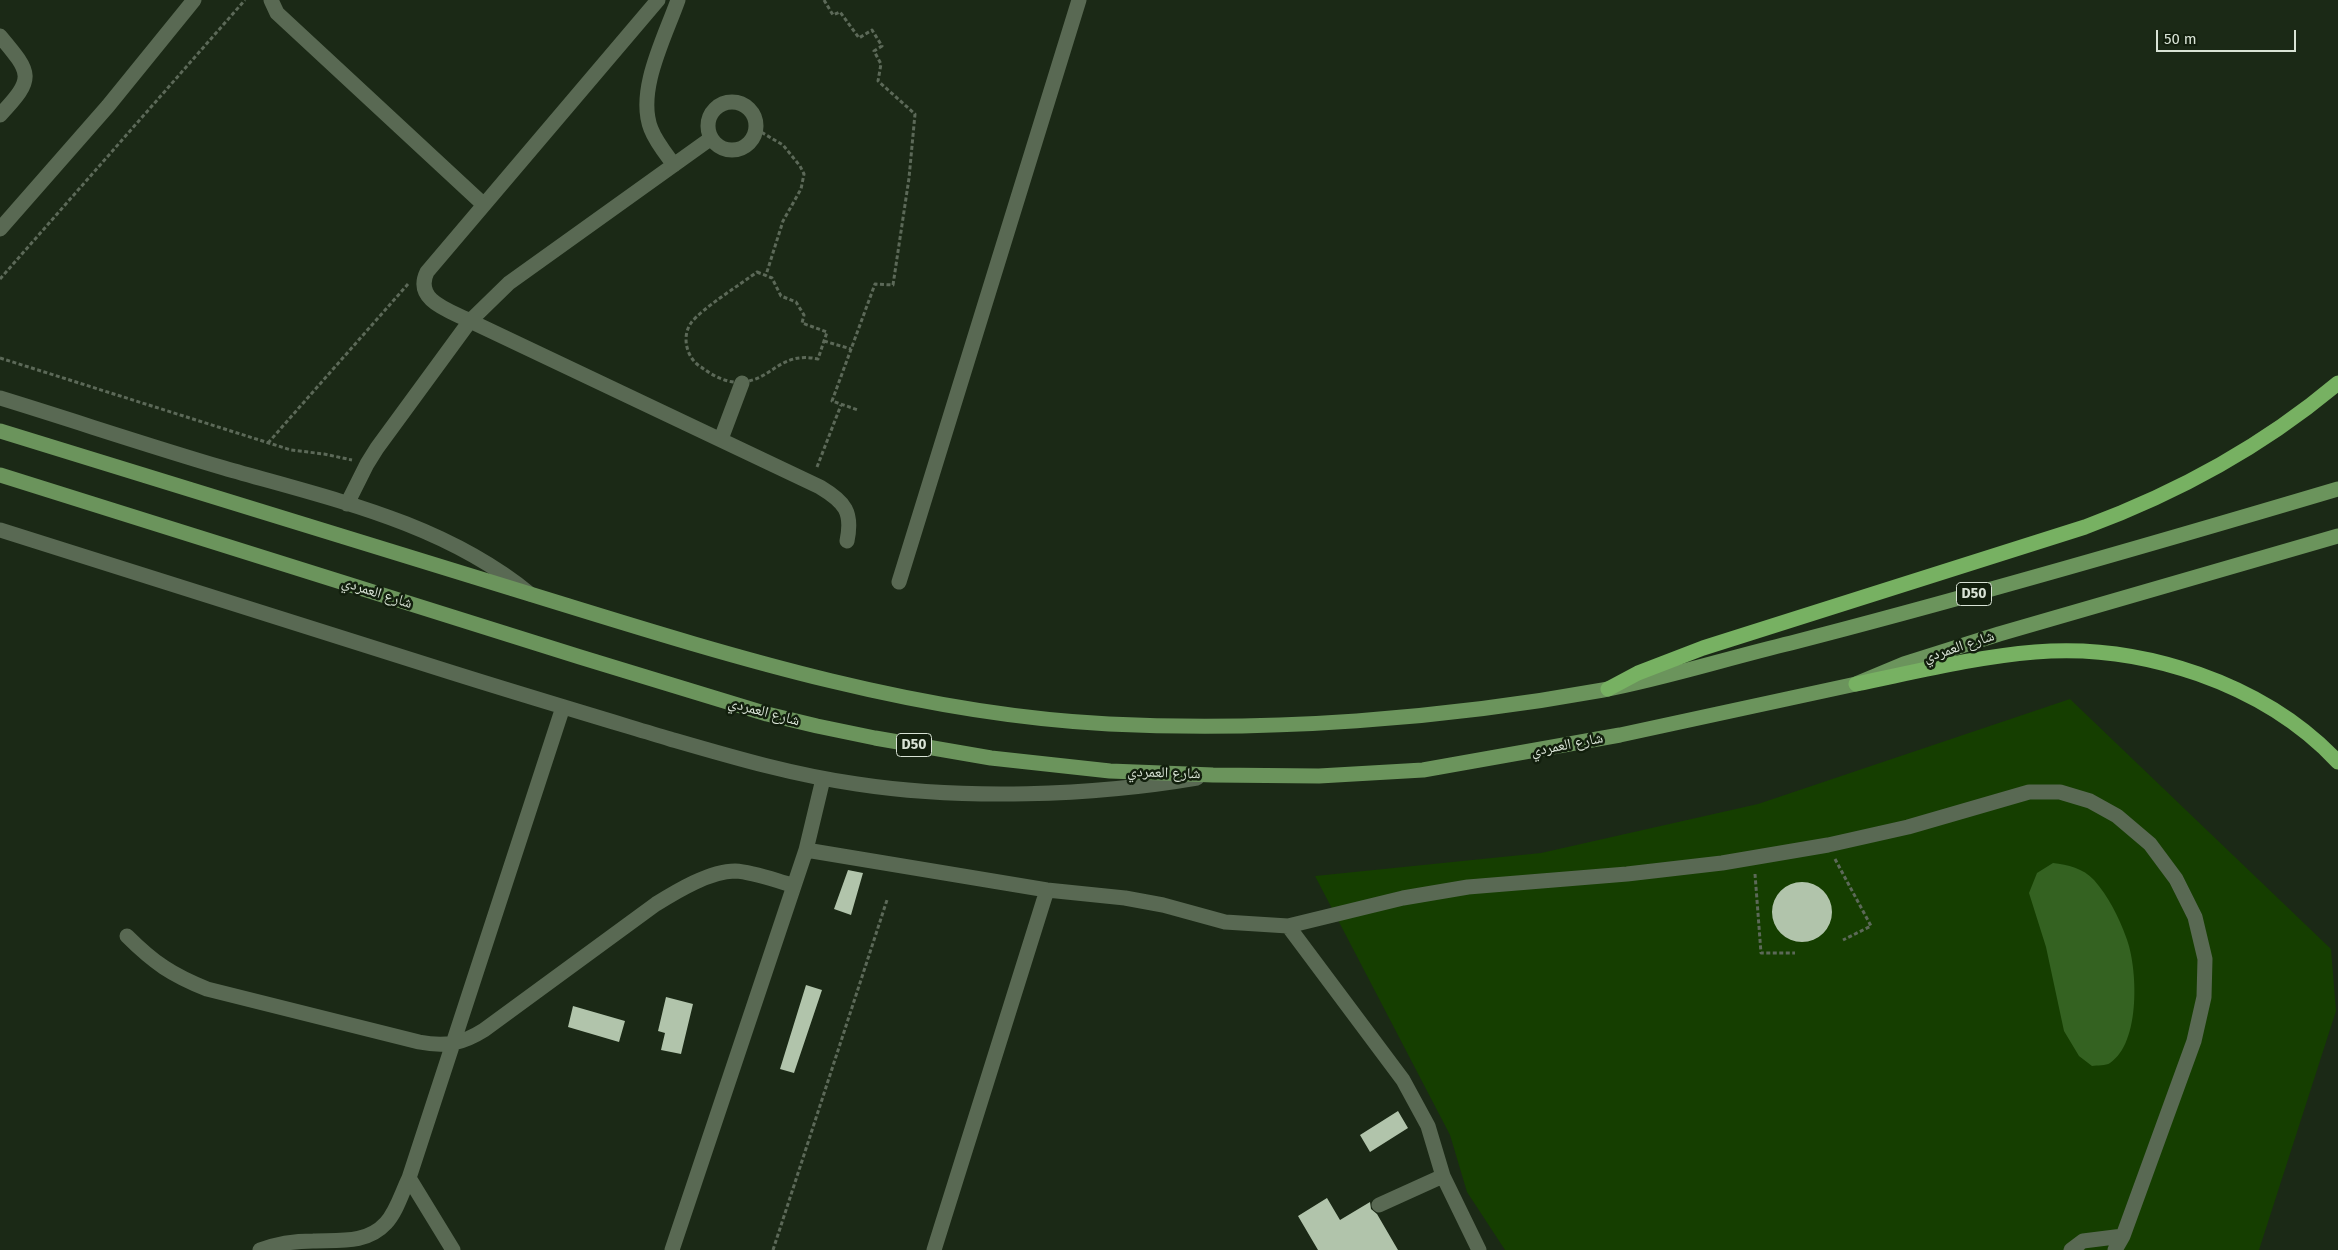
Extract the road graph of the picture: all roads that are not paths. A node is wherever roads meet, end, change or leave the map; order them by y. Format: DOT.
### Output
graph roads {
  1 [pos="194,0"];
  2 [pos="271,0"];
  3 [pos="658,0"];
  4 [pos="678,0"];
  5 [pos="1079,0"];
  6 [pos="0,36"];
  7 [pos="0,115"];
  8 [pos="710,139"];
  9 [pos="674,165"];
  10 [pos="484,205"];
  11 [pos="0,230"];
  12 [pos="470,321"];
  13 [pos="742,383"];
  14 [pos="2338,383"];
  15 [pos="0,398"];
  16 [pos="0,432"];
  17 [pos="721,438"];
  18 [pos="0,475"];
  19 [pos="2338,489"];
  20 [pos="347,504"];
  21 [pos="0,530"];
  22 [pos="2338,536"];
  23 [pos="847,541"];
  24 [pos="899,582"];
  25 [pos="530,594"];
  26 [pos="1856,684"];
  27 [pos="1608,689"];
  28 [pos="563,707"];
  29 [pos="2338,762"];
  30 [pos="1214,775"];
  31 [pos="823,779"];
  32 [pos="806,850"];
  33 [pos="792,884"];
  34 [pos="1047,890"];
  35 [pos="1288,926"];
  36 [pos="127,936"];
  37 [pos="451,1045"];
  38 [pos="1443,1176"];
  39 [pos="409,1178"];
  40 [pos="1378,1205"];
  41 [pos="2123,1236"];
  42 [pos="260,1250"];
  43 [pos="452,1250"];
  44 [pos="672,1250"];
  45 [pos="934,1250"];
  46 [pos="1479,1250"];
  47 [pos="2071,1250"];
  48 [pos="2115,1250"];
  1 -- 11 [label="street"];
  2 -- 10 [label="street"];
  3 -- 10 [label="street"];
  4 -- 9 [label="street"];
  5 -- 24 [label="street"];
  6 -- 7 [label="street"];
  8 -- 8 [label="street"];
  8 -- 9 [label="street"];
  9 -- 12 [label="street"];
  10 -- 12 [label="street"];
  12 -- 17 [label="street"];
  12 -- 20 [label="street"];
  13 -- 17 [label="street"];
  14 -- 27 [label="highway"];
  15 -- 20 [label="street"];
  16 -- 25 [label="main road, D50"];
  17 -- 23 [label="street"];
  18 -- 30 [label="main road, شارع العمردي / D50"];
  19 -- 27 [label="main road, D50"];
  20 -- 25 [label="street"];
  21 -- 28 [label="street"];
  22 -- 26 [label="main road, شارع العمردي / D50"];
  25 -- 27 [label="main road, D50"];
  26 -- 29 [label="highway"];
  26 -- 30 [label="main road, شارع العمردي / D50"];
  28 -- 31 [label="street"];
  28 -- 37 [label="street"];
  30 -- 31 [label="street"];
  31 -- 32 [label="street"];
  32 -- 33 [label="street"];
  32 -- 34 [label="street"];
  33 -- 37 [label="street"];
  33 -- 44 [label="street"];
  34 -- 35 [label="street"];
  34 -- 45 [label="street"];
  35 -- 38 [label="street"];
  35 -- 41 [label="street"];
  36 -- 37 [label="street"];
  37 -- 39 [label="street"];
  38 -- 40 [label="street"];
  38 -- 46 [label="street"];
  39 -- 42 [label="street"];
  39 -- 43 [label="street"];
  41 -- 47 [label="street"];
  41 -- 48 [label="street"];
}
